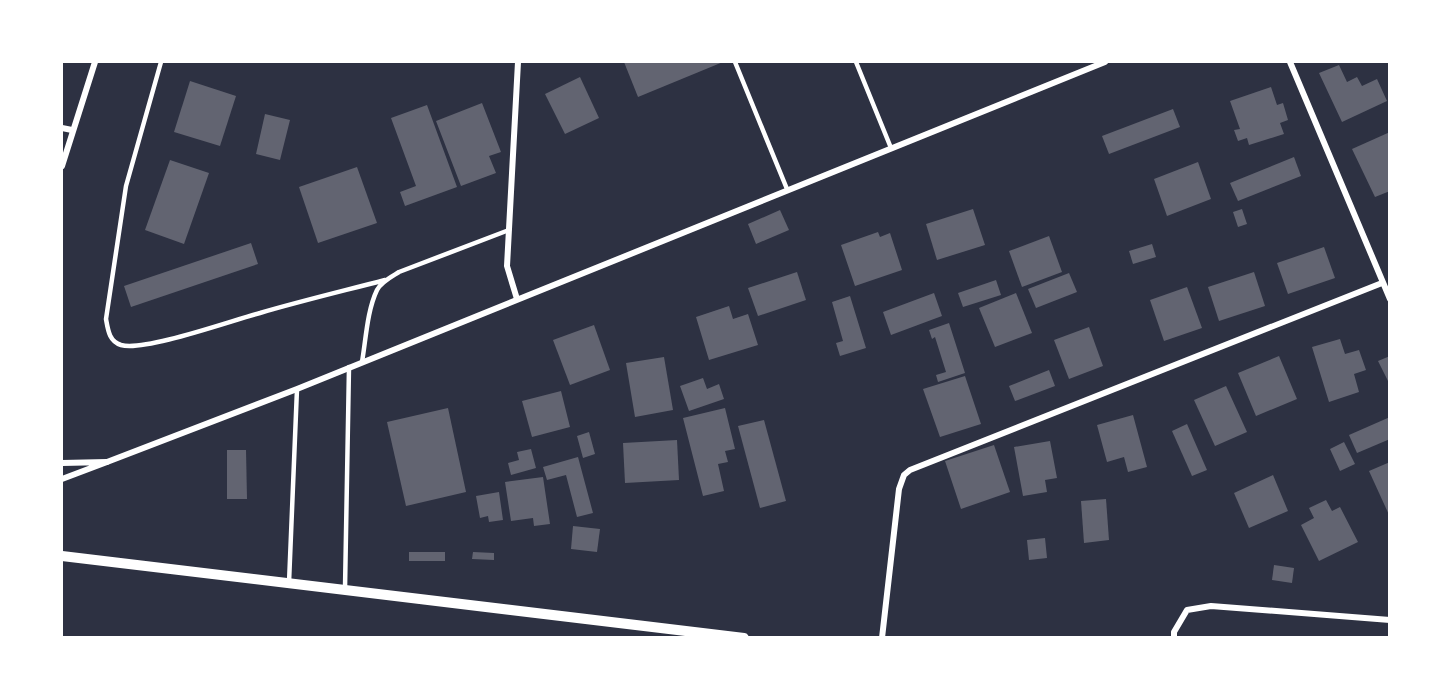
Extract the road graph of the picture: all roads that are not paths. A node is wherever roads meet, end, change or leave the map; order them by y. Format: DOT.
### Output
graph roads {
  1 [pos="95,62"];
  2 [pos="161,62"];
  3 [pos="518,62"];
  4 [pos="735,62"];
  5 [pos="856,62"];
  6 [pos="1105,62"];
  7 [pos="1290,62"];
  8 [pos="62,128"];
  9 [pos="72,130"];
  10 [pos="891,148"];
  11 [pos="62,166"];
  12 [pos="787,189"];
  13 [pos="509,230"];
  14 [pos="385,280"];
  15 [pos="1382,283"];
  16 [pos="517,299"];
  17 [pos="1389,299"];
  18 [pos="362,362"];
  19 [pos="350,367"];
  20 [pos="297,389"];
  21 [pos="107,462"];
  22 [pos="62,463"];
  23 [pos="62,479"];
  24 [pos="62,549"];
  25 [pos="62,556"];
  26 [pos="76,558"];
  27 [pos="289,583"];
  28 [pos="345,590"];
  29 [pos="1389,620"];
  30 [pos="744,638"];
  31 [pos="882,638"];
  32 [pos="1174,638"];
  1 -- 9 [label="street"];
  2 -- 14 [label="lane"];
  3 -- 13 [label="street"];
  4 -- 12 [label="lane"];
  5 -- 10 [label="lane"];
  6 -- 10 [label="street"];
  7 -- 15 [label="street"];
  8 -- 9 [label="street"];
  9 -- 11 [label="street"];
  10 -- 12 [label="street"];
  12 -- 16 [label="street"];
  13 -- 14 [label="lane"];
  13 -- 16 [label="street"];
  14 -- 18 [label="lane"];
  15 -- 17 [label="street"];
  15 -- 31 [label="street"];
  16 -- 18 [label="street"];
  18 -- 19 [label="street"];
  19 -- 20 [label="street"];
  19 -- 28 [label="lane"];
  20 -- 21 [label="street"];
  20 -- 27 [label="lane"];
  21 -- 22 [label="street"];
  21 -- 23 [label="street"];
  24 -- 26 [label="street"];
  25 -- 26 [label="street"];
  26 -- 27 [label="street"];
  27 -- 28 [label="street"];
  28 -- 30 [label="street"];
  29 -- 32 [label="street"];
}
